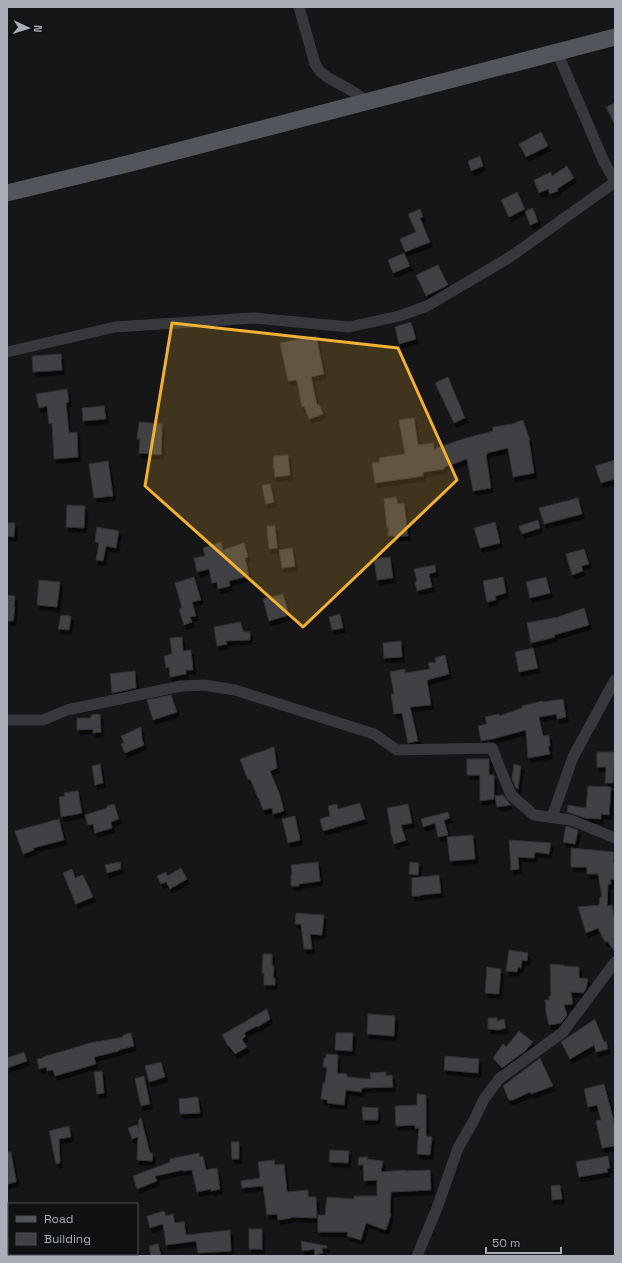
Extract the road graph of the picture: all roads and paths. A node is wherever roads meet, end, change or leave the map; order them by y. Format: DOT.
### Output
graph roads {
  1 [pos="299,7"];
  2 [pos="615,37"];
  3 [pos="557,52"];
  4 [pos="369,102"];
  5 [pos="615,182"];
  6 [pos="7,193"];
  7 [pos="7,352"];
  8 [pos="615,680"];
  9 [pos="7,720"];
  10 [pos="552,817"];
  11 [pos="615,838"];
  12 [pos="615,962"];
  13 [pos="417,1256"];
  1 -- 4 [label="street"];
  2 -- 3 [label="main road"];
  3 -- 4 [label="main road"];
  3 -- 5 [label="street"];
  4 -- 6 [label="main road"];
  5 -- 7 [label="street"];
  8 -- 10 [label="street"];
  9 -- 10 [label="street"];
  10 -- 11 [label="street"];
  12 -- 13 [label="street"];
}
